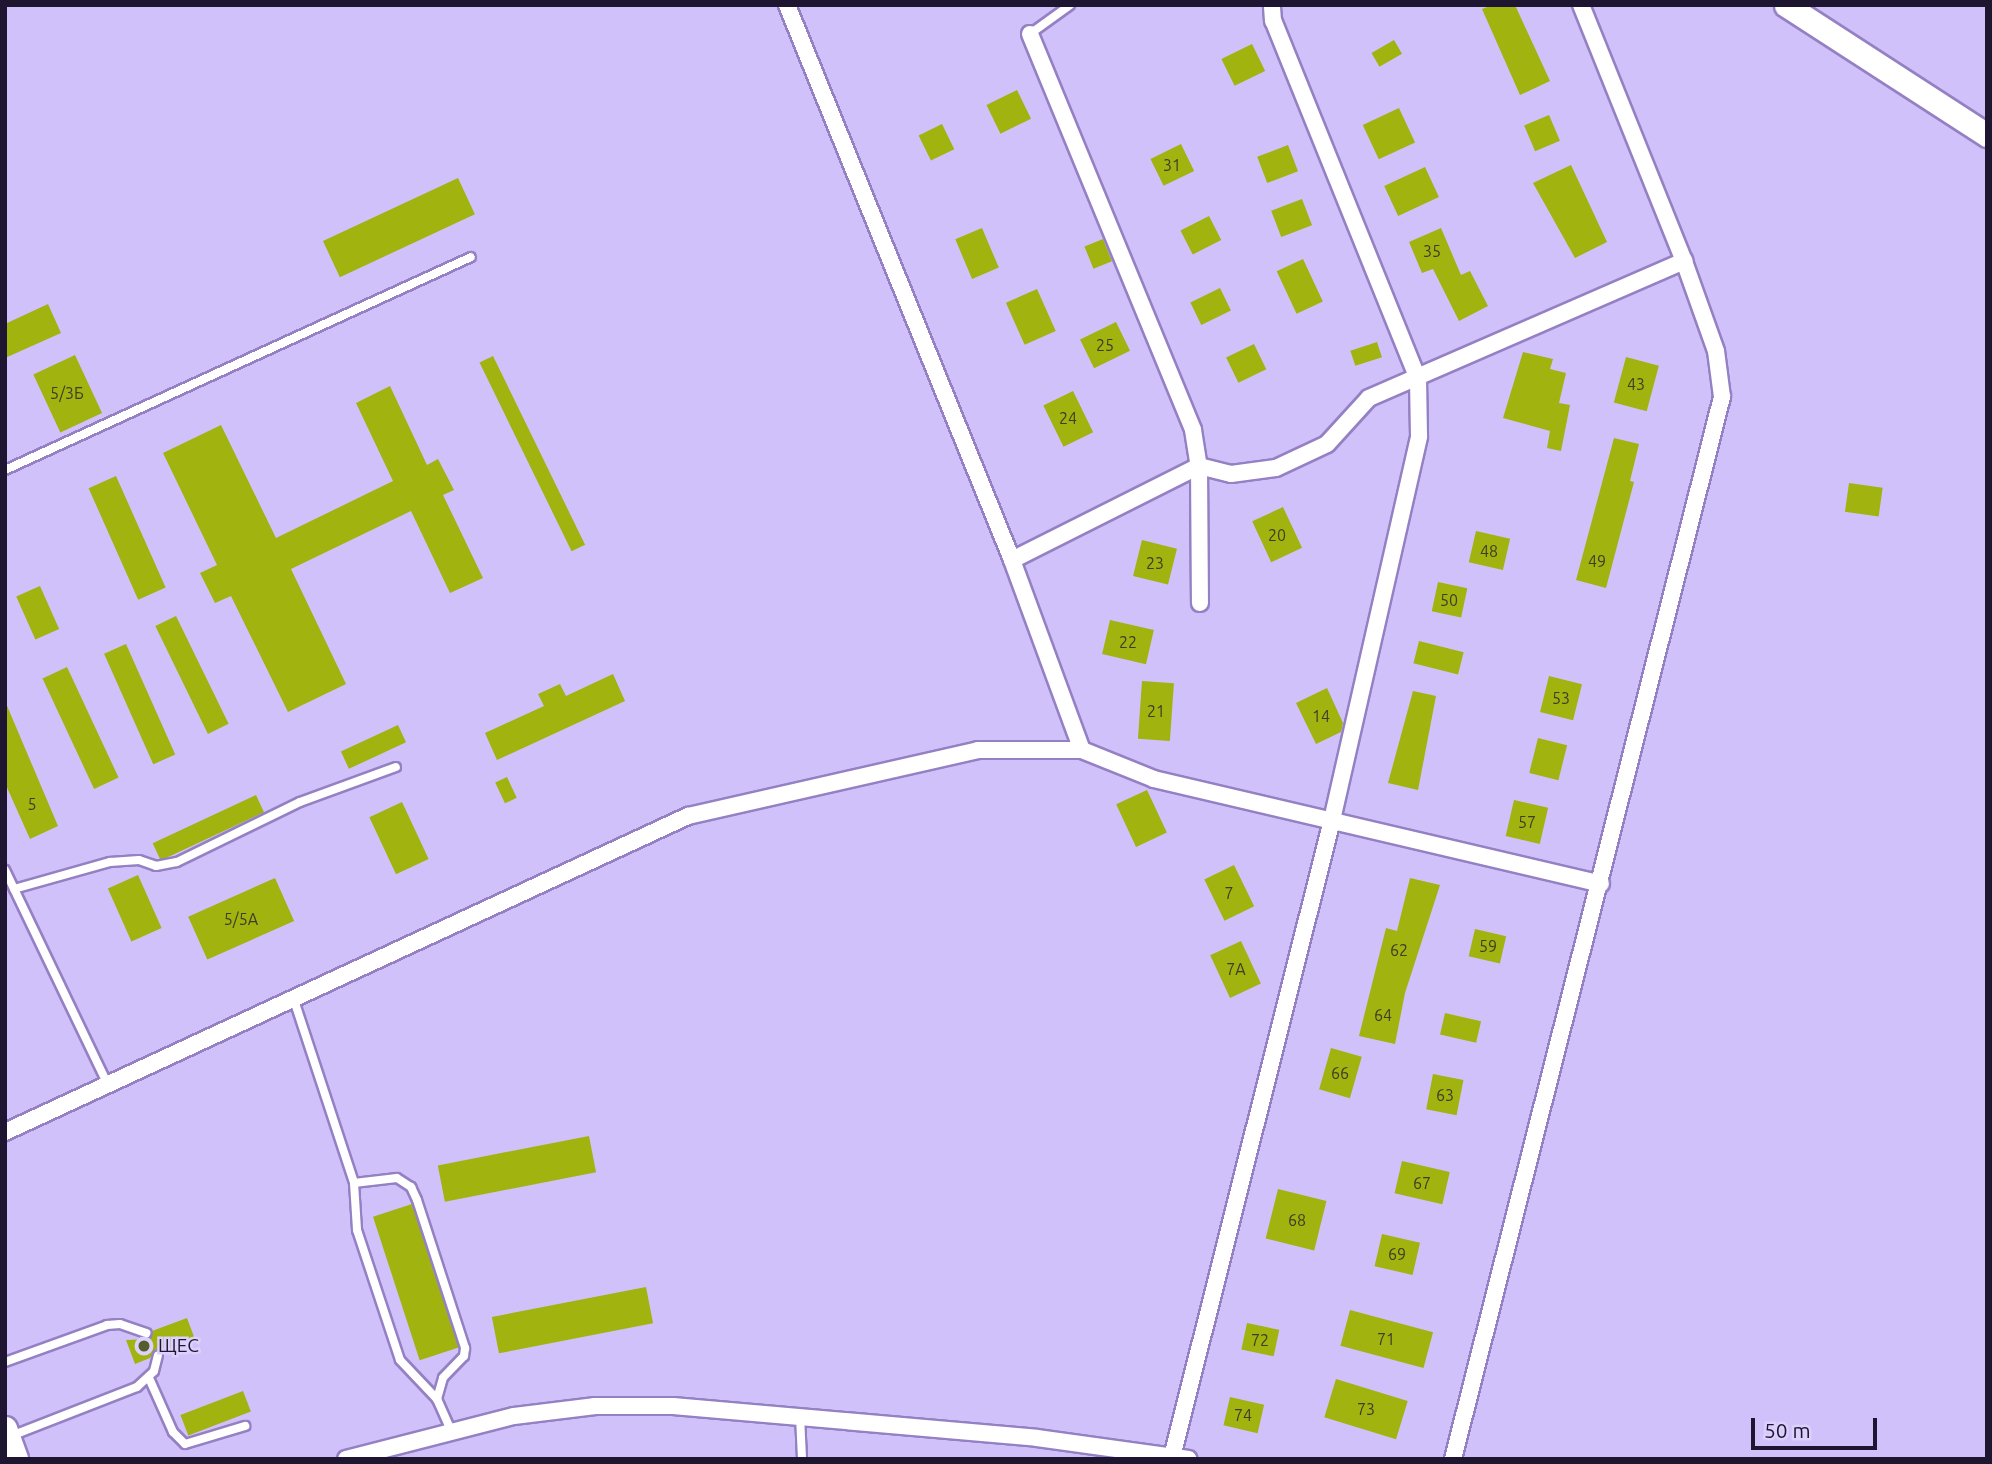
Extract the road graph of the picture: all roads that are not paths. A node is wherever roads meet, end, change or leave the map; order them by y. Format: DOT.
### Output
graph roads {
  1 [pos="787,5"];
  2 [pos="1070,5"];
  3 [pos="1272,5"];
  4 [pos="1581,5"];
  5 [pos="1786,5"];
  6 [pos="1030,34"];
  7 [pos="1987,135"];
  8 [pos="471,257"];
  9 [pos="1684,261"];
  10 [pos="1418,379"];
  11 [pos="1199,466"];
  12 [pos="5,470"];
  13 [pos="1012,560"];
  14 [pos="1200,603"];
  15 [pos="1082,750"];
  16 [pos="396,767"];
  17 [pos="1332,820"];
  18 [pos="5,870"];
  19 [pos="1601,884"];
  20 [pos="15,889"];
  21 [pos="293,997"];
  22 [pos="110,1087"];
  23 [pos="5,1132"];
  24 [pos="354,1183"];
  25 [pos="146,1333"];
  26 [pos="158,1355"];
  27 [pos="5,1362"];
  28 [pos="149,1378"];
  29 [pos="437,1399"];
  30 [pos="800,1416"];
  31 [pos="245,1426"];
  32 [pos="451,1431"];
  33 [pos="10,1441"];
  34 [pos="1172,1457"];
  35 [pos="346,1459"];
  36 [pos="802,1459"];
  37 [pos="1189,1459"];
  38 [pos="1453,1459"];
  1 -- 13 [label="street"];
  2 -- 6 [label="lane"];
  3 -- 10 [label="street"];
  4 -- 9 [label="street"];
  5 -- 7 [label="street"];
  6 -- 11 [label="street"];
  8 -- 12 [label="lane"];
  9 -- 10 [label="street"];
  9 -- 19 [label="street"];
  10 -- 11 [label="street"];
  10 -- 17 [label="street"];
  11 -- 13 [label="street"];
  11 -- 14 [label="street"];
  13 -- 15 [label="street"];
  15 -- 17 [label="street"];
  15 -- 21 [label="street"];
  16 -- 20 [label="lane"];
  17 -- 19 [label="street"];
  17 -- 34 [label="street"];
  18 -- 20 [label="lane"];
  19 -- 38 [label="street"];
  20 -- 22 [label="lane"];
  21 -- 22 [label="street"];
  21 -- 24 [label="lane"];
  22 -- 23 [label="street"];
  24 -- 29 [label="lane"];
  24 -- 29 [label="lane"];
  25 -- 27 [label="lane"];
  26 -- 28 [label="lane"];
  28 -- 31 [label="lane"];
  28 -- 33 [label="lane"];
  29 -- 32 [label="lane"];
  30 -- 32 [label="street"];
  30 -- 34 [label="street"];
  30 -- 36 [label="lane"];
  32 -- 35 [label="street"];
  34 -- 37 [label="street"];
}
